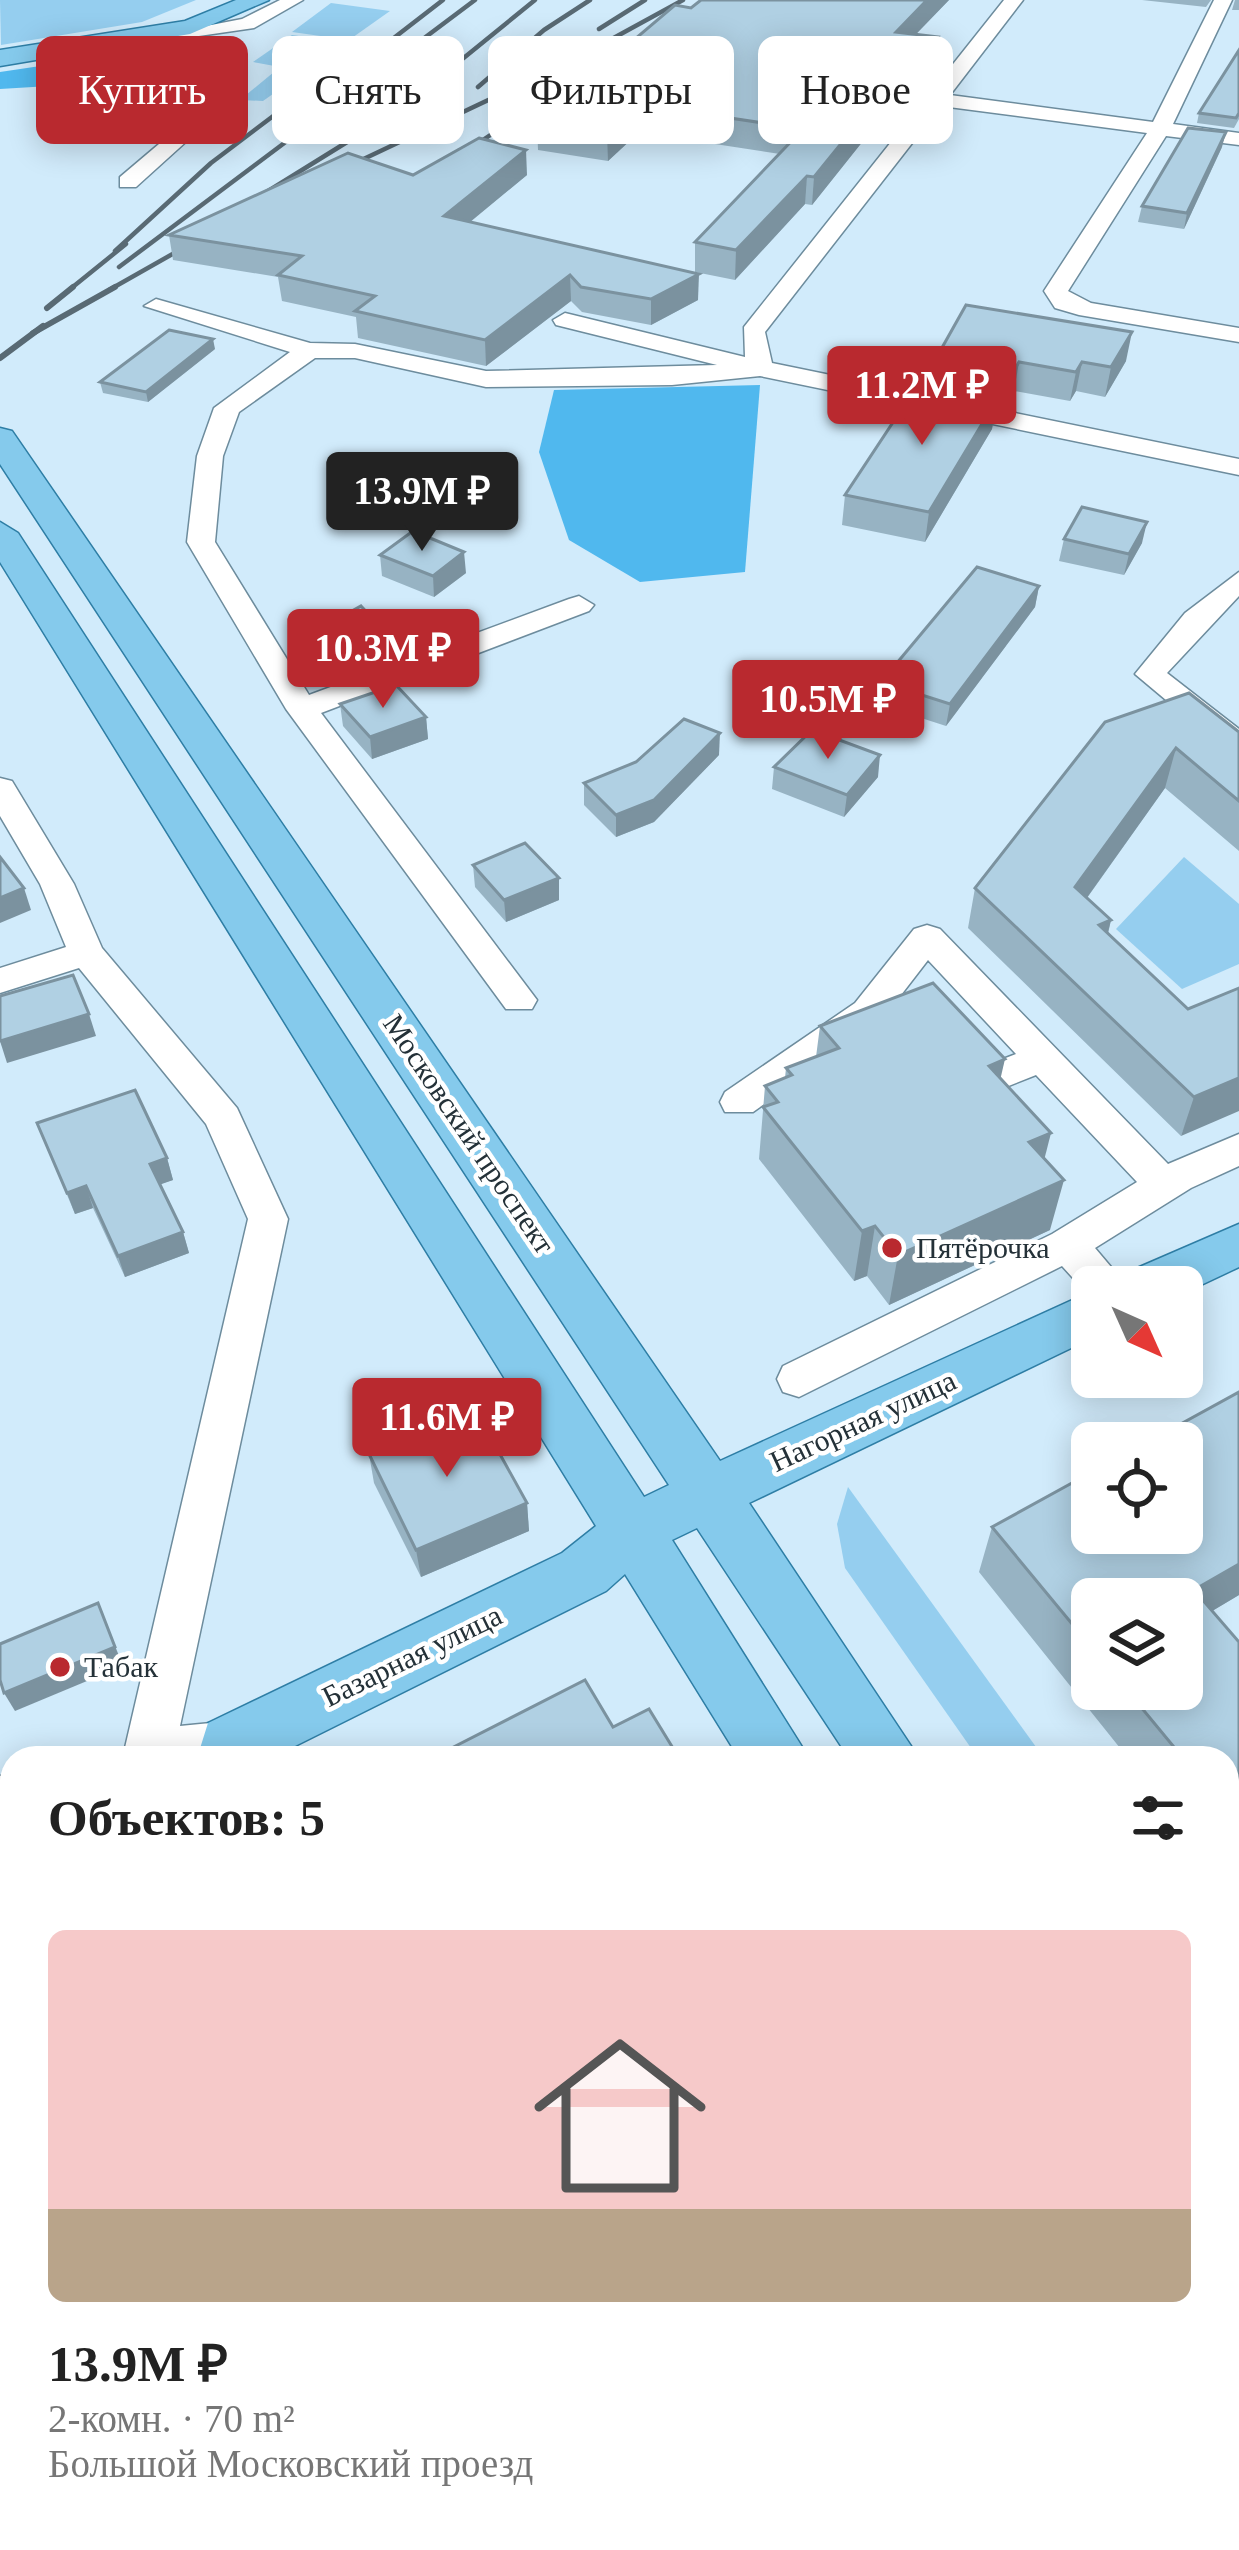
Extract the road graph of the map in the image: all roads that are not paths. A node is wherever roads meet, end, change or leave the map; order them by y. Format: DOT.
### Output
graph roads {
  1 [pos="219,0"];
  2 [pos="257,0"];
  3 [pos="294,0"];
  4 [pos="1014,0"];
  5 [pos="1223,0"];
  6 [pos="148,35"];
  7 [pos="0,58"];
  8 [pos="953,84"];
  9 [pos="953,101"];
  10 [pos="1161,127"];
  11 [pos="1239,139"];
  12 [pos="905,144"];
  13 [pos="128,182"];
  14 [pos="156,306"];
  15 [pos="565,320"];
  16 [pos="1239,335"];
  17 [pos="309,350"];
  18 [pos="760,368"];
  19 [pos="1,396"];
  20 [pos="0,438"];
  21 [pos="1239,467"];
  22 [pos="50,511"];
  23 [pos="4,540"];
  24 [pos="1239,581"];
  25 [pos="579,605"];
  26 [pos="302,709"];
  27 [pos="1239,745"];
  28 [pos="3,799"];
  29 [pos="86,953"];
  30 [pos="0,980"];
  31 [pos="519,1000"];
  32 [pos="1042,1058"];
  33 [pos="991,1079"];
  34 [pos="739,1102"];
  35 [pos="1239,1149"];
  36 [pos="1164,1185"];
  37 [pos="1239,1244"];
  38 [pos="1067,1245"];
  39 [pos="1087,1266"];
  40 [pos="1192,1266"];
  41 [pos="1071,1323"];
  42 [pos="800,1378"];
  43 [pos="710,1493"];
  44 [pos="635,1529"];
  45 [pos="150,1746"];
  46 [pos="228,1746"];
  47 [pos="769,1746"];
  48 [pos="878,1746"];
  1 -- 6 [label="street"];
  2 -- 6 [label="main road"];
  3 -- 6 [label="street"];
  4 -- 8 [label="street"];
  5 -- 10 [label="street"];
  6 -- 7 [label="main road"];
  6 -- 13 [label="street"];
  9 -- 10 [label="street"];
  10 -- 11 [label="street"];
  10 -- 16 [label="street"];
  12 -- 18 [label="street"];
  14 -- 17 [label="street"];
  15 -- 18 [label="street"];
  17 -- 18 [label="street"];
  17 -- 26 [label="street"];
  18 -- 21 [label="street"];
  19 -- 22 [label="main road, Московский проспект"];
  20 -- 22 [label="main road, Московский проспект"];
  22 -- 43 [label="main road, Московский проспект"];
  23 -- 44 [label="main road"];
  24 -- 27 [label="street"];
  25 -- 26 [label="street"];
  26 -- 31 [label="street"];
  28 -- 29 [label="street"];
  29 -- 30 [label="street"];
  29 -- 45 [label="street"];
  32 -- 33 [label="street"];
  32 -- 34 [label="street"];
  32 -- 36 [label="street"];
  35 -- 36 [label="street"];
  36 -- 38 [label="street"];
  37 -- 40 [label="main road"];
  38 -- 39 [label="street"];
  38 -- 42 [label="street"];
  41 -- 43 [label="main road, Нагорная улица"];
  43 -- 44 [label="main road, Нагорная улица"];
  43 -- 48 [label="main road, Московский проспект"];
  44 -- 46 [label="main road, Базарная улица"];
  44 -- 47 [label="main road"];
}
